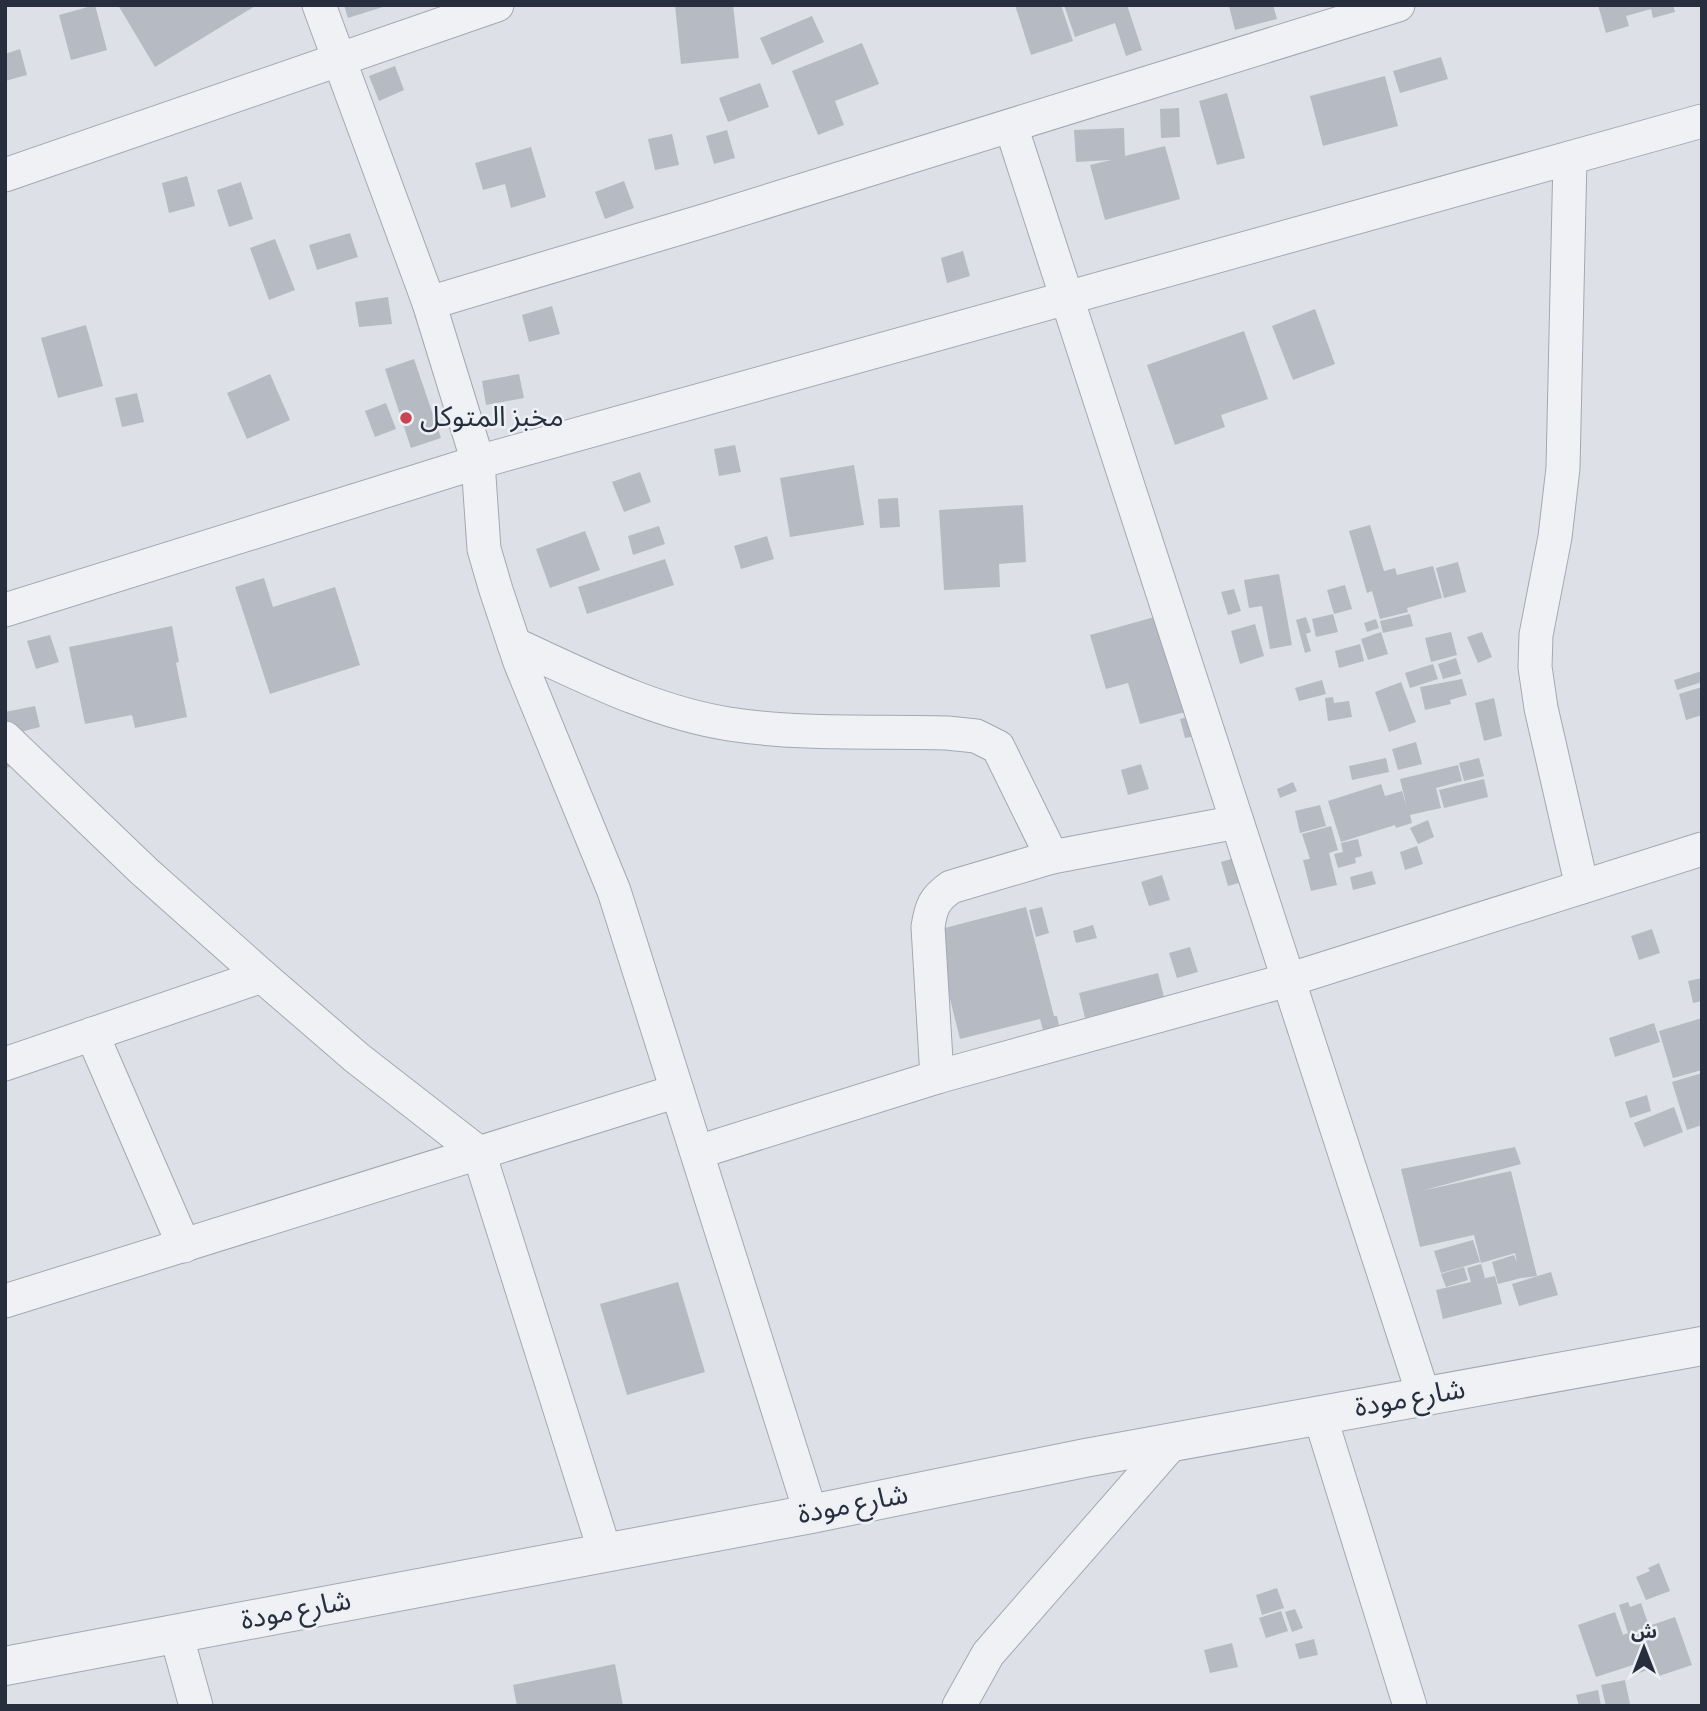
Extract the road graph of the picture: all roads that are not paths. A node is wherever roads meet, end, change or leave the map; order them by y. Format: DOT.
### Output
graph roads {
  1 [pos="319,5"];
  2 [pos="497,5"];
  3 [pos="1398,5"];
  4 [pos="339,60"];
  5 [pos="1702,121"];
  6 [pos="1011,126"];
  7 [pos="1570,158"];
  8 [pos="5,175"];
  9 [pos="1067,299"];
  10 [pos="429,303"];
  11 [pos="478,462"];
  12 [pos="5,610"];
  13 [pos="514,644"];
  14 [pos="5,738"];
  15 [pos="1237,822"];
  16 [pos="1702,849"];
  17 [pos="1052,857"];
  18 [pos="1582,887"];
  19 [pos="262,976"];
  20 [pos="1289,980"];
  21 [pos="92,1034"];
  22 [pos="5,1064"];
  23 [pos="937,1077"];
  24 [pos="677,1091"];
  25 [pos="698,1152"];
  26 [pos="479,1153"];
  27 [pos="184,1246"];
  28 [pos="5,1301"];
  29 [pos="1702,1346"];
  30 [pos="1424,1397"];
  31 [pos="1320,1416"];
  32 [pos="1174,1441"];
  33 [pos="811,1514"];
  34 [pos="605,1552"];
  35 [pos="176,1634"];
  36 [pos="5,1667"];
  37 [pos="196,1706"];
  38 [pos="959,1706"];
  39 [pos="1410,1706"];
  1 -- 4 [label="street"];
  2 -- 4 [label="street"];
  3 -- 6 [label="street"];
  4 -- 8 [label="street"];
  4 -- 10 [label="street"];
  5 -- 7 [label="street"];
  6 -- 9 [label="street"];
  6 -- 10 [label="street"];
  7 -- 9 [label="street"];
  7 -- 18 [label="street"];
  9 -- 11 [label="street"];
  9 -- 15 [label="street"];
  10 -- 11 [label="street"];
  11 -- 12 [label="street"];
  11 -- 13 [label="street"];
  13 -- 17 [label="street"];
  13 -- 24 [label="street"];
  14 -- 19 [label="street"];
  15 -- 17 [label="street"];
  15 -- 20 [label="street"];
  16 -- 18 [label="street"];
  17 -- 23 [label="street"];
  18 -- 20 [label="street"];
  19 -- 21 [label="street"];
  19 -- 26 [label="street"];
  20 -- 23 [label="street"];
  20 -- 30 [label="street"];
  21 -- 22 [label="street"];
  21 -- 27 [label="street"];
  23 -- 25 [label="street"];
  24 -- 25 [label="street"];
  24 -- 26 [label="street"];
  25 -- 33 [label="street"];
  26 -- 27 [label="street"];
  26 -- 34 [label="street"];
  27 -- 28 [label="street"];
  29 -- 30 [label="street, شارع مودة"];
  30 -- 31 [label="street, شارع مودة"];
  31 -- 32 [label="street, شارع مودة"];
  31 -- 39 [label="street"];
  32 -- 33 [label="street, شارع مودة"];
  32 -- 38 [label="street"];
  33 -- 34 [label="street, شارع مودة"];
  34 -- 35 [label="street, شارع مودة"];
  35 -- 36 [label="street, شارع مودة"];
  35 -- 37 [label="street"];
}
